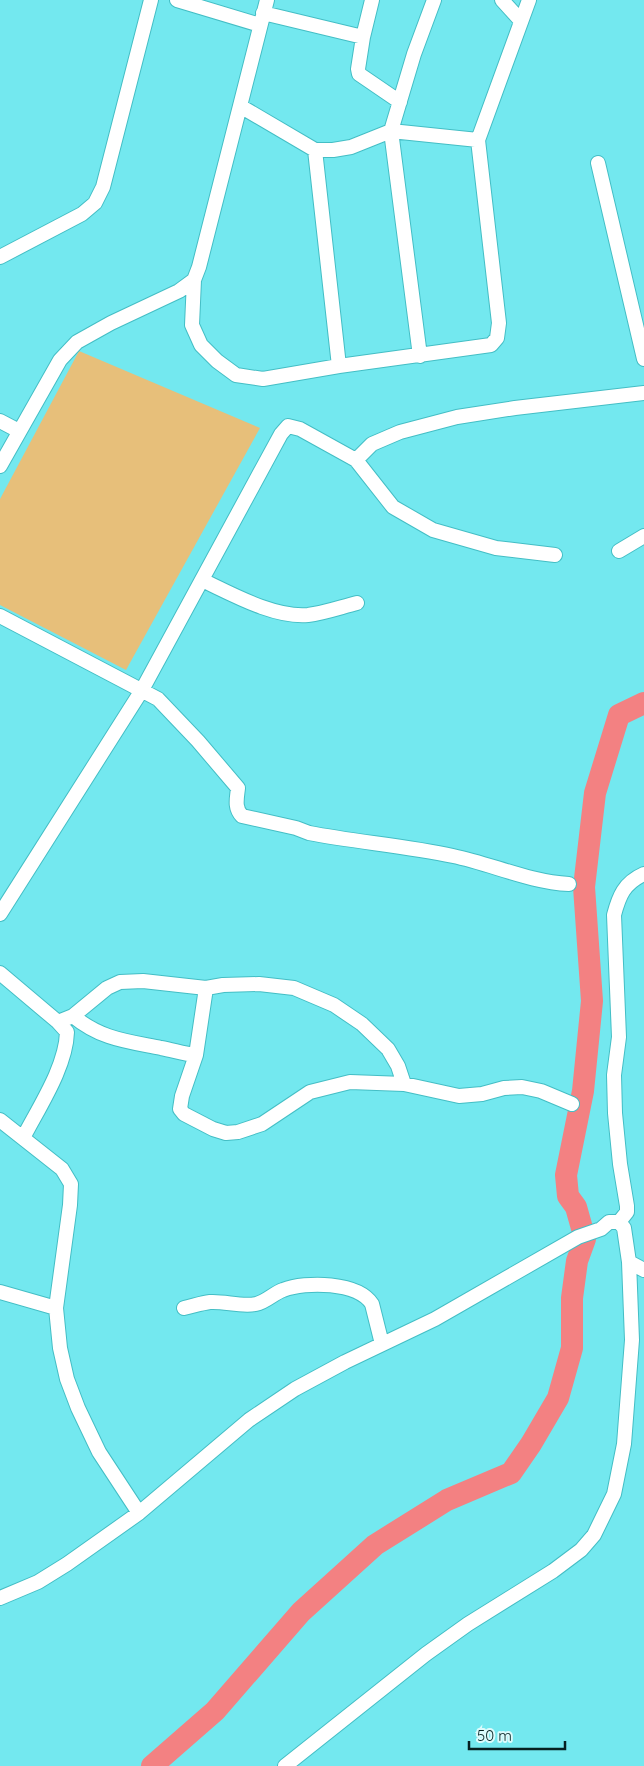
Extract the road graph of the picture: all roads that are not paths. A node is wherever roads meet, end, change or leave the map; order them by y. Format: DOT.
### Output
graph roads {
  1 [pos="151,0"];
  2 [pos="177,0"];
  3 [pos="372,0"];
  4 [pos="434,0"];
  5 [pos="502,0"];
  6 [pos="529,0"];
  7 [pos="263,13"];
  8 [pos="521,21"];
  9 [pos="363,37"];
  10 [pos="400,102"];
  11 [pos="240,106"];
  12 [pos="391,131"];
  13 [pos="478,140"];
  14 [pos="316,150"];
  15 [pos="598,163"];
  16 [pos="0,257"];
  17 [pos="194,280"];
  18 [pos="420,356"];
  19 [pos="644,359"];
  20 [pos="339,366"];
  21 [pos="644,393"];
  22 [pos="0,421"];
  23 [pos="19,431"];
  24 [pos="356,460"];
  25 [pos="0,466"];
  26 [pos="644,536"];
  27 [pos="619,551"];
  28 [pos="554,555"];
  29 [pos="202,580"];
  30 [pos="357,603"];
  31 [pos="0,616"];
  32 [pos="142,690"];
  33 [pos="644,874"];
  34 [pos="569,884"];
  35 [pos="0,914"];
  36 [pos="0,973"];
  37 [pos="206,988"];
  38 [pos="73,1016"];
  39 [pos="58,1022"];
  40 [pos="196,1055"];
  41 [pos="404,1084"];
  42 [pos="572,1104"];
  43 [pos="0,1120"];
  44 [pos="23,1138"];
  45 [pos="619,1222"];
  46 [pos="629,1262"];
  47 [pos="644,1270"];
  48 [pos="0,1292"];
  49 [pos="56,1308"];
  50 [pos="184,1308"];
  51 [pos="382,1344"];
  52 [pos="139,1513"];
  53 [pos="0,1598"];
  54 [pos="285,1766"];
  1 -- 16 [label="street"];
  2 -- 7 [label="street"];
  3 -- 9 [label="street"];
  4 -- 10 [label="street"];
  5 -- 8 [label="street"];
  6 -- 8 [label="street"];
  7 -- 9 [label="street"];
  7 -- 11 [label="street"];
  8 -- 13 [label="street"];
  9 -- 10 [label="street"];
  10 -- 12 [label="street"];
  11 -- 14 [label="street"];
  11 -- 17 [label="street"];
  12 -- 13 [label="street"];
  12 -- 14 [label="street"];
  12 -- 18 [label="street"];
  13 -- 18 [label="street"];
  14 -- 20 [label="street"];
  15 -- 19 [label="street"];
  17 -- 20 [label="street"];
  17 -- 23 [label="street"];
  18 -- 20 [label="street"];
  21 -- 24 [label="street"];
  22 -- 23 [label="street"];
  23 -- 25 [label="street"];
  24 -- 28 [label="street"];
  24 -- 29 [label="street"];
  26 -- 27 [label="street"];
  29 -- 30 [label="street"];
  29 -- 32 [label="street"];
  31 -- 32 [label="street"];
  32 -- 34 [label="street"];
  32 -- 35 [label="street"];
  33 -- 45 [label="street"];
  36 -- 39 [label="street"];
  37 -- 38 [label="street"];
  37 -- 40 [label="street"];
  37 -- 41 [label="street"];
  38 -- 39 [label="street"];
  38 -- 40 [label="street"];
  39 -- 44 [label="street"];
  40 -- 41 [label="street"];
  41 -- 42 [label="street"];
  43 -- 44 [label="street"];
  44 -- 49 [label="street"];
  45 -- 46 [label="street"];
  45 -- 51 [label="street"];
  46 -- 47 [label="street"];
  46 -- 54 [label="street"];
  48 -- 49 [label="street"];
  49 -- 52 [label="street"];
  50 -- 51 [label="street"];
  51 -- 52 [label="street"];
  52 -- 53 [label="street"];
}
